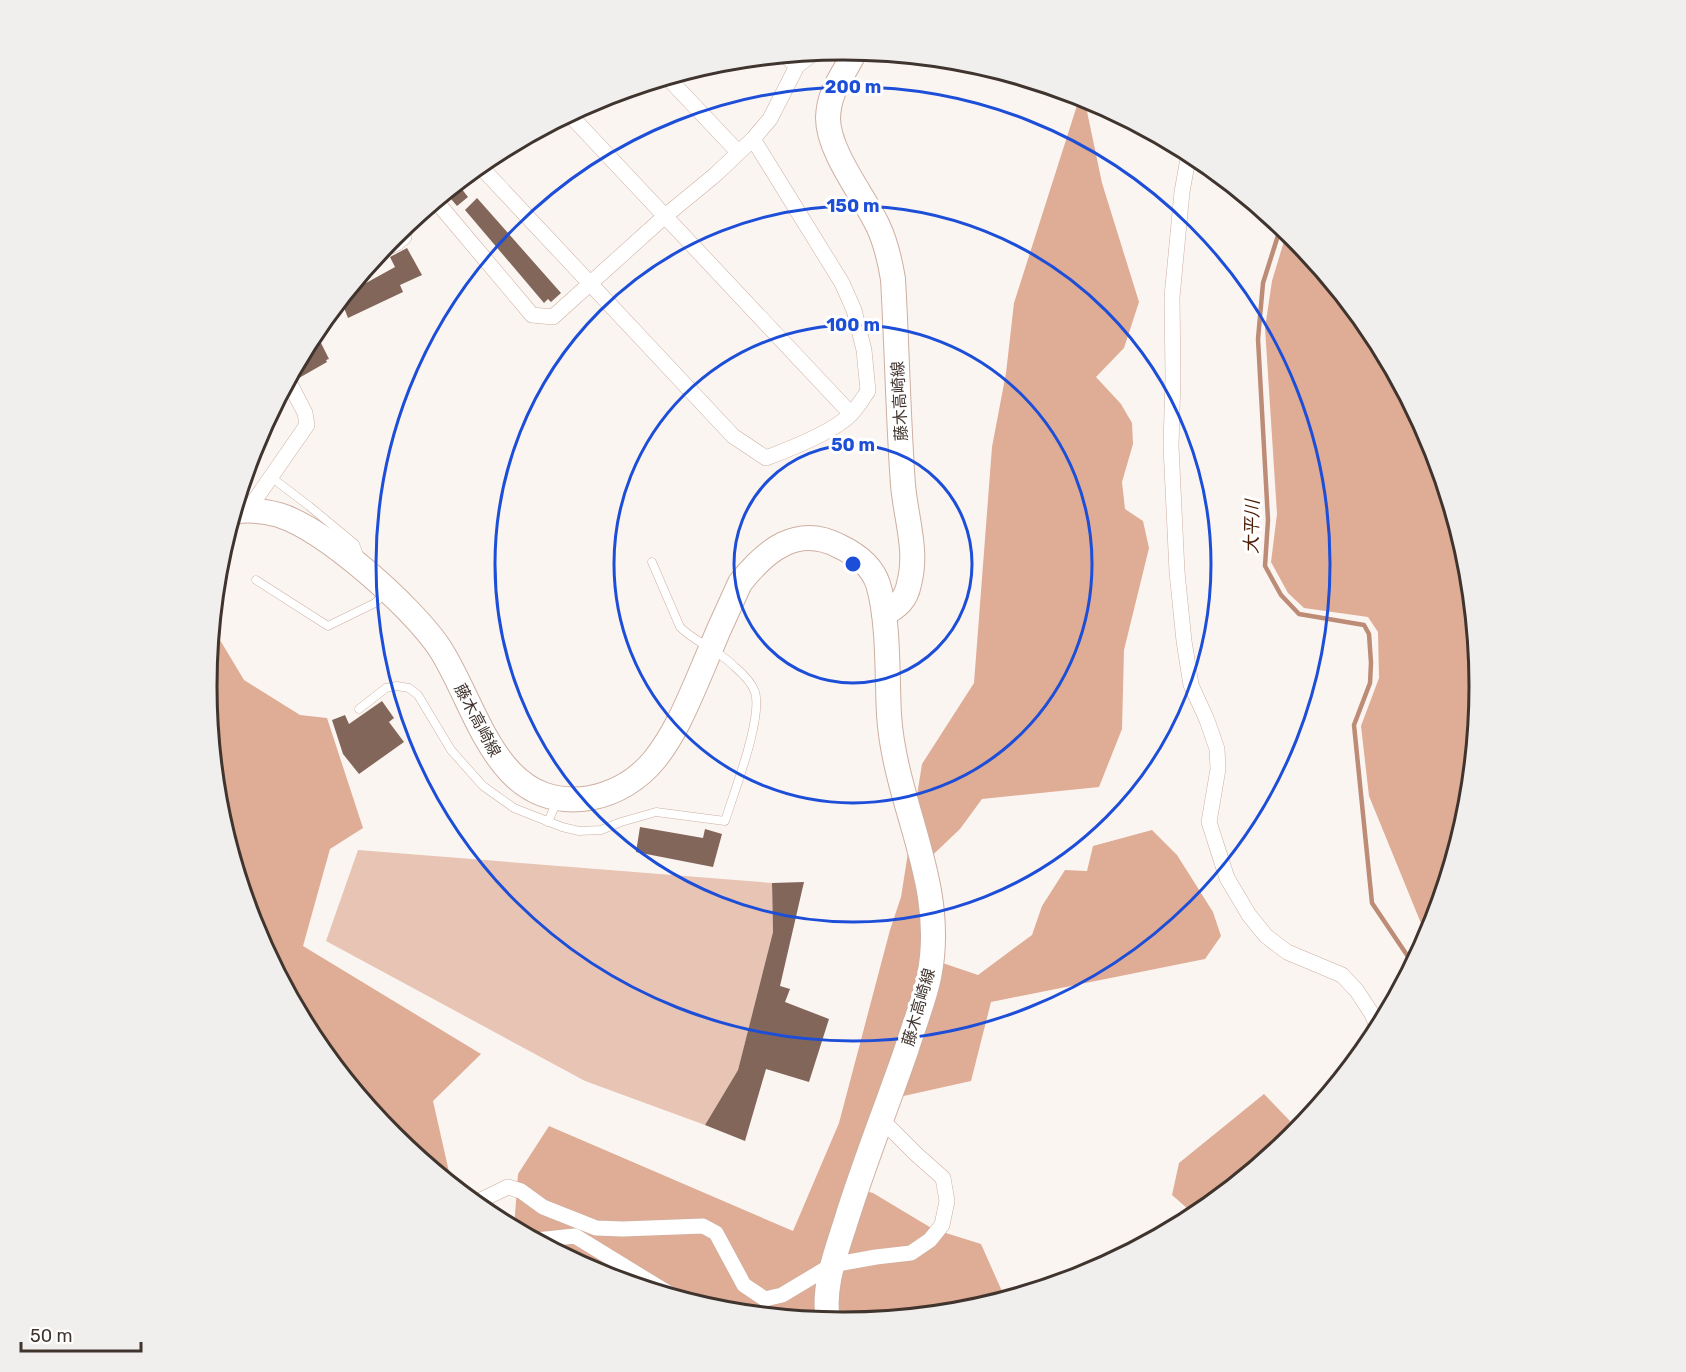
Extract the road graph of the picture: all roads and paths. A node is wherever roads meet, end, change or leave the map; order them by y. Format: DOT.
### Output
graph roads {
  1 [pos="849,60"];
  2 [pos="803,61"];
  3 [pos="792,62"];
  4 [pos="797,66"];
  5 [pos="674,83"];
  6 [pos="575,121"];
  7 [pos="753,139"];
  8 [pos="738,152"];
  9 [pos="1187,164"];
  10 [pos="486,172"];
  11 [pos="441,206"];
  12 [pos="664,218"];
  13 [pos="590,282"];
  14 [pos="293,389"];
  15 [pos="851,414"];
  16 [pos="271,477"];
  17 [pos="243,508"];
  18 [pos="243,509"];
  19 [pos="652,562"];
  20 [pos="359,566"];
  21 [pos="256,580"];
  22 [pos="387,591"];
  23 [pos="884,614"];
  24 [pos="711,649"];
  25 [pos="358,709"];
  26 [pos="559,797"];
  27 [pos="548,822"];
  28 [pos="1373,1017"];
  29 [pos="881,1119"];
  30 [pos="485,1199"];
  31 [pos="550,1239"];
  32 [pos="832,1265"];
  33 [pos="648,1281"];
  34 [pos="827,1312"];
  1 -- 23 [label="main road, 藤木高崎線"];
  2 -- 4 [label="street"];
  3 -- 4 [label="street"];
  4 -- 7 [label="street"];
  5 -- 8 [label="street"];
  6 -- 12 [label="street"];
  7 -- 8 [label="street"];
  7 -- 15 [label="street"];
  8 -- 12 [label="street"];
  9 -- 28 [label="street"];
  10 -- 13 [label="street"];
  11 -- 13 [label="street"];
  12 -- 13 [label="street"];
  12 -- 15 [label="street"];
  13 -- 15 [label="street"];
  14 -- 16 [label="street"];
  16 -- 17 [label="street"];
  16 -- 20 [label="lane"];
  18 -- 20 [label="main road, 藤木高崎線"];
  19 -- 24 [label="lane"];
  20 -- 22 [label="main road, 藤木高崎線"];
  21 -- 22 [label="lane"];
  22 -- 26 [label="main road, 藤木高崎線"];
  23 -- 24 [label="main road, 藤木高崎線"];
  23 -- 29 [label="main road, 藤木高崎線"];
  24 -- 26 [label="main road, 藤木高崎線"];
  24 -- 27 [label="lane"];
  25 -- 27 [label="lane"];
  26 -- 27 [label="lane"];
  29 -- 32 [label="main road, 藤木高崎線"];
  29 -- 32 [label="street"];
  30 -- 32 [label="street"];
  31 -- 33 [label="street"];
  32 -- 34 [label="main road, 藤木高崎線"];
}
